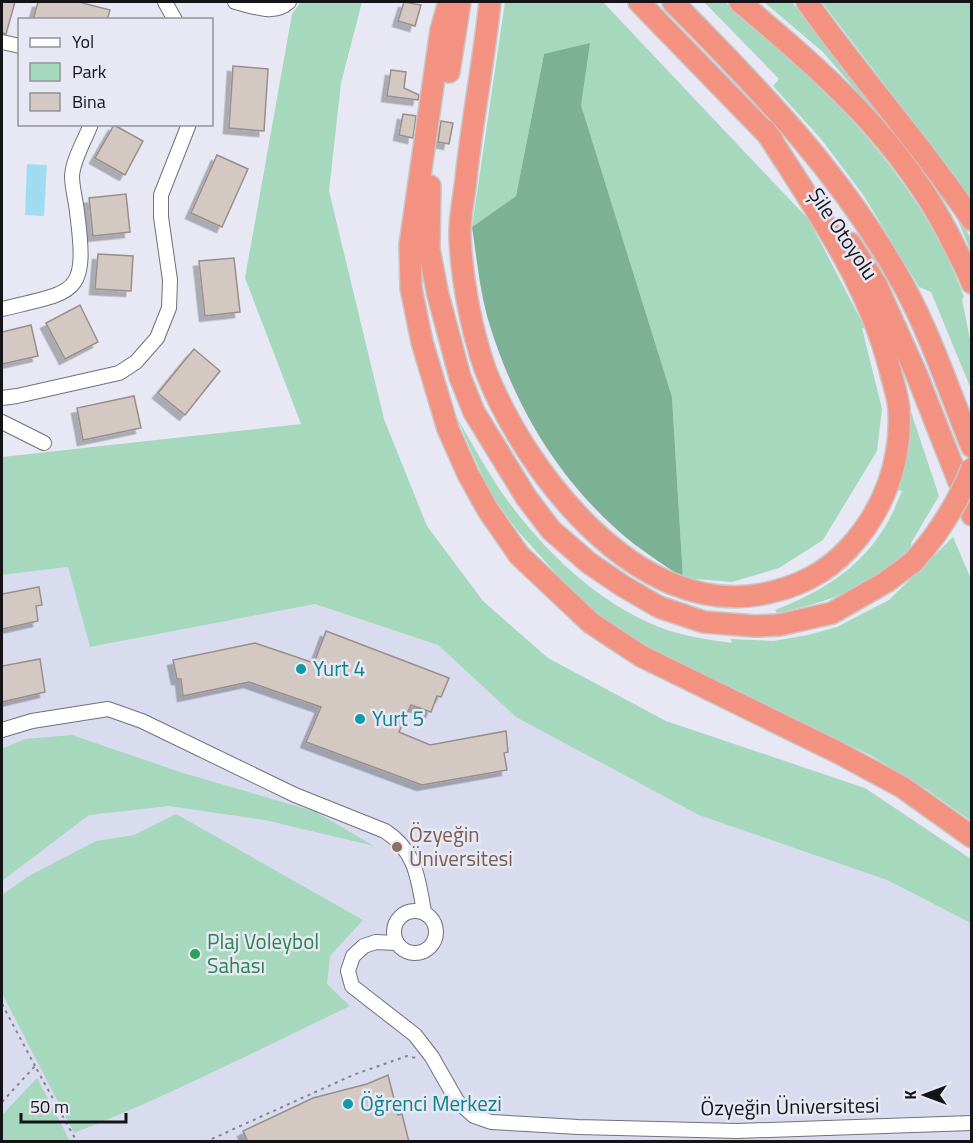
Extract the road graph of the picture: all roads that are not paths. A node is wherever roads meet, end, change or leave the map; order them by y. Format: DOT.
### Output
graph roads {
  1 [pos="165,2"];
  2 [pos="235,2"];
  3 [pos="289,2"];
  4 [pos="449,2"];
  5 [pos="461,2"];
  6 [pos="490,2"];
  7 [pos="639,2"];
  8 [pos="673,2"];
  9 [pos="740,2"];
  10 [pos="807,2"];
  11 [pos="174,18"];
  12 [pos="2,42"];
  13 [pos="18,46"];
  14 [pos="90,126"];
  15 [pos="188,126"];
  16 [pos="765,130"];
  17 [pos="972,220"];
  18 [pos="972,283"];
  19 [pos="2,309"];
  20 [pos="2,398"];
  21 [pos="2,422"];
  22 [pos="44,443"];
  23 [pos="972,447"];
  24 [pos="972,468"];
  25 [pos="972,515"];
  26 [pos="2,730"];
  27 [pos="972,837"];
  28 [pos="424,912"];
  29 [pos="396,943"];
  30 [pos="972,1123"];
  1 -- 11 [label="street"];
  2 -- 3 [label="street"];
  4 -- 27 [label="highway"];
  5 -- 24 [label="highway, bridge"];
  6 -- 16 [label="highway"];
  7 -- 16 [label="highway, Şile Otoyolu"];
  8 -- 23 [label="highway, Şile Otoyolu"];
  9 -- 18 [label="highway"];
  10 -- 17 [label="highway"];
  12 -- 13 [label="street"];
  14 -- 19 [label="street"];
  15 -- 20 [label="street"];
  16 -- 25 [label="highway, Şile Otoyolu"];
  21 -- 22 [label="street"];
  26 -- 28 [label="street"];
  28 -- 29 [label="street"];
  28 -- 29 [label="street"];
  29 -- 30 [label="street, Özyeğin Üniversitesi"];
}
